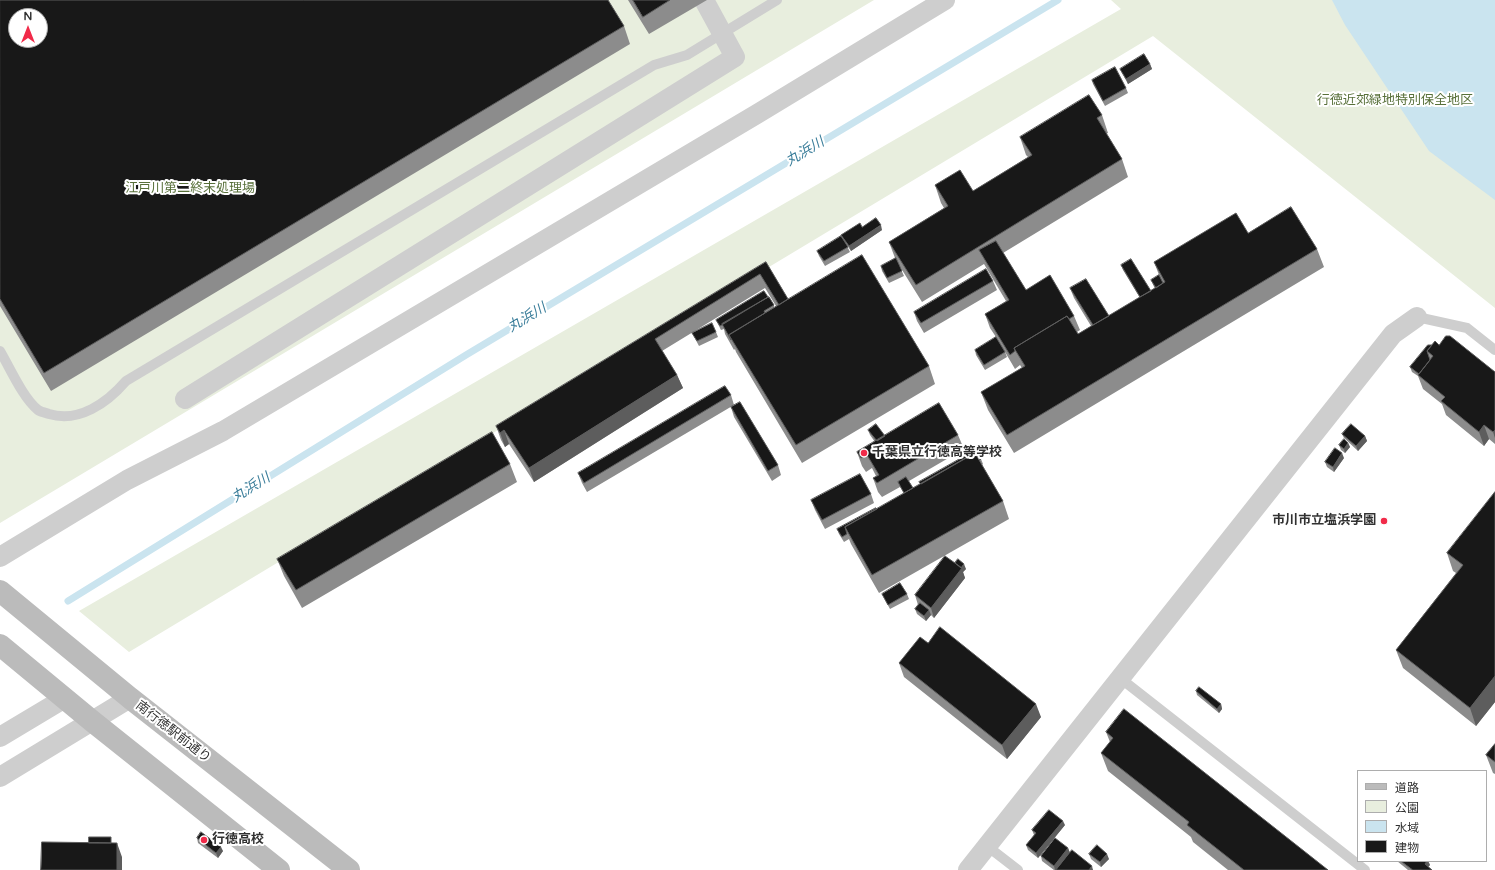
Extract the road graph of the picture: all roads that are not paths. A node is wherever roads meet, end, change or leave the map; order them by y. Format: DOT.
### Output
graph roads {
  1 [pos="704,0"];
  2 [pos="777,0"];
  3 [pos="945,0"];
  4 [pos="723,33"];
  5 [pos="1417,317"];
  6 [pos="1495,350"];
  7 [pos="0,351"];
  8 [pos="185,399"];
  9 [pos="0,557"];
  10 [pos="6,596"];
  11 [pos="6,650"];
  12 [pos="1120,678"];
  13 [pos="65,698"];
  14 [pos="130,698"];
  15 [pos="92,722"];
  16 [pos="0,737"];
  17 [pos="0,777"];
  18 [pos="987,846"];
  19 [pos="279,870"];
  20 [pos="348,870"];
  21 [pos="968,870"];
  22 [pos="1018,870"];
  23 [pos="1365,870"];
  1 -- 4 [label="street"];
  2 -- 4 [label="lane"];
  3 -- 9 [label="street"];
  4 -- 7 [label="lane"];
  4 -- 8 [label="street"];
  5 -- 6 [label="lane"];
  5 -- 12 [label="street"];
  10 -- 14 [label="street, 南行徳駅前通り"];
  11 -- 13 [label="street"];
  12 -- 18 [label="street"];
  12 -- 23 [label="lane"];
  13 -- 15 [label="street"];
  13 -- 16 [label="street"];
  14 -- 15 [label="street"];
  14 -- 20 [label="street, 南行徳駅前通り"];
  15 -- 17 [label="street"];
  15 -- 19 [label="street"];
  18 -- 21 [label="street"];
  18 -- 22 [label="lane"];
}
